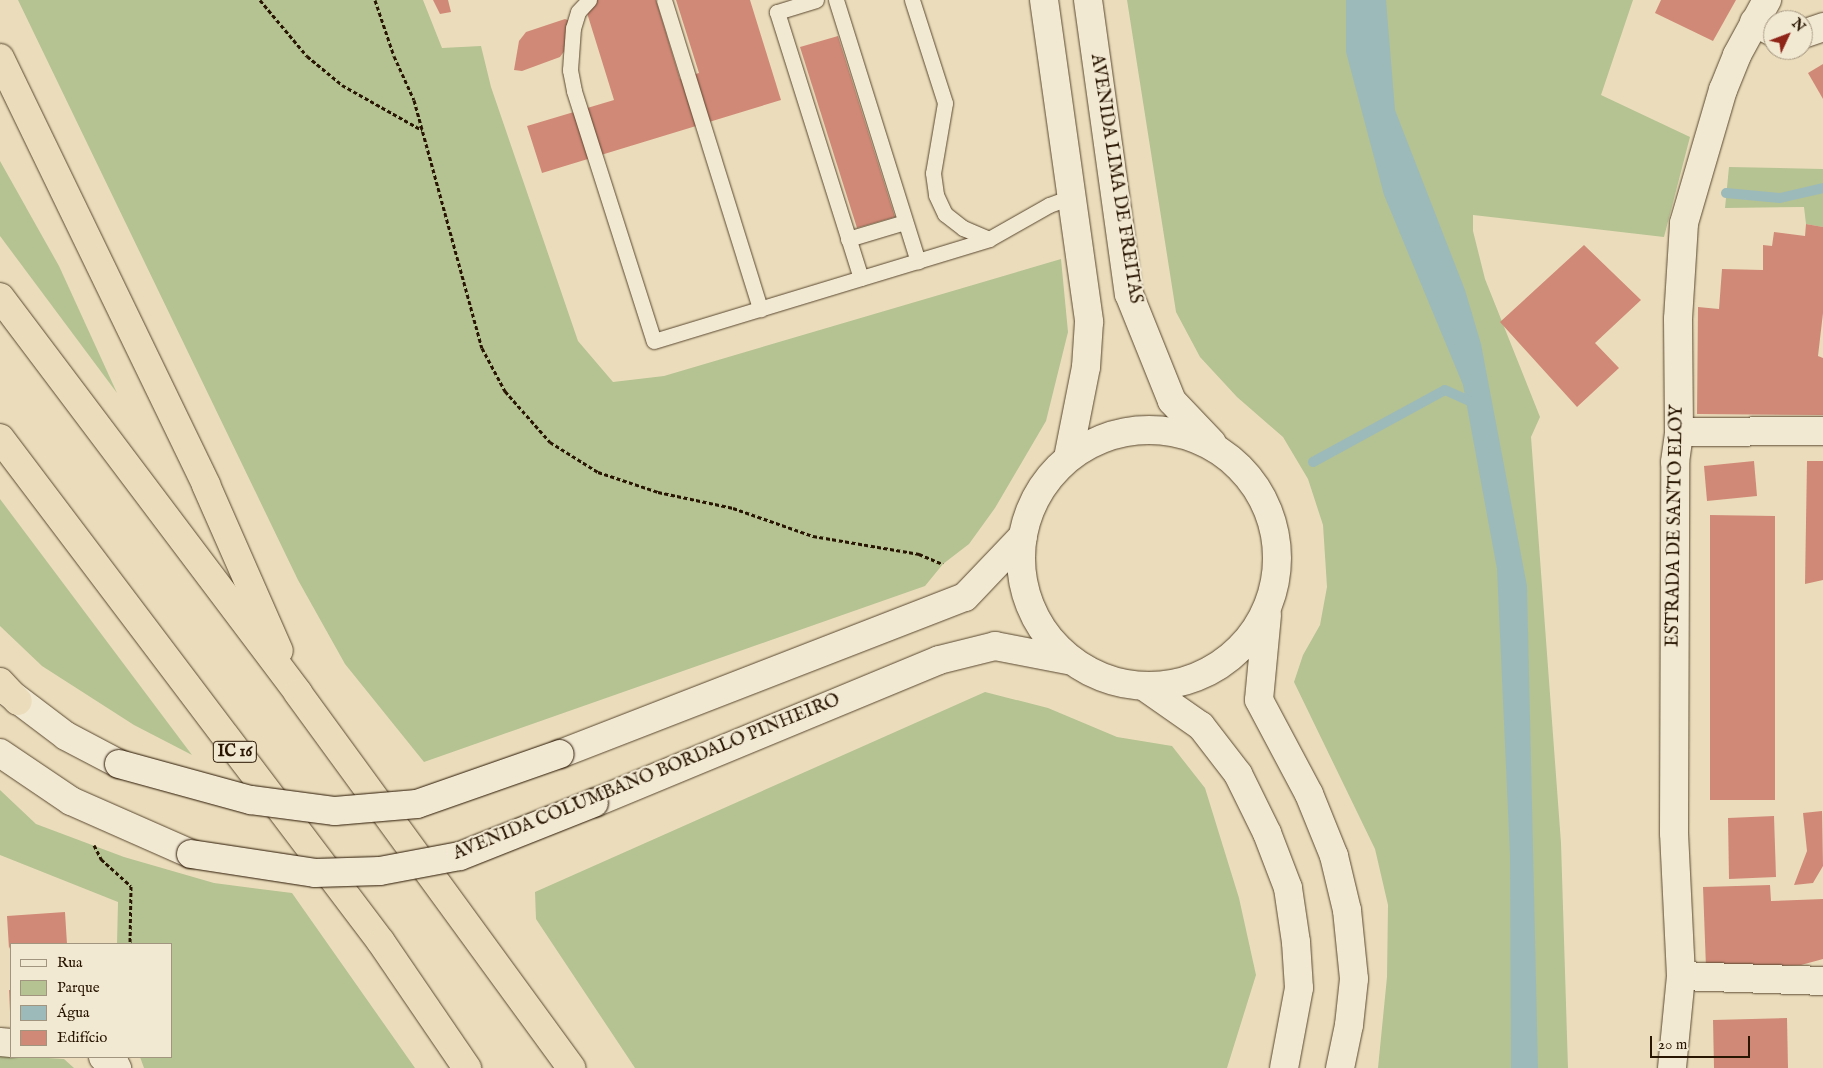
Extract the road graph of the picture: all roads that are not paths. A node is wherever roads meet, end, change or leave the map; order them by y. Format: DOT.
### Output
graph roads {
  1 [pos="589,0"];
  2 [pos="664,0"];
  3 [pos="816,0"];
  4 [pos="836,0"];
  5 [pos="912,0"];
  6 [pos="1044,0"];
  7 [pos="1088,0"];
  8 [pos="1763,21"];
  9 [pos="0,58"];
  10 [pos="1072,197"];
  11 [pos="905,222"];
  12 [pos="848,239"];
  13 [pos="989,239"];
  14 [pos="918,261"];
  15 [pos="861,278"];
  16 [pos="0,297"];
  17 [pos="760,309"];
  18 [pos="1823,431"];
  19 [pos="1679,432"];
  20 [pos="0,438"];
  21 [pos="1220,452"];
  22 [pos="1068,458"];
  23 [pos="1023,536"];
  24 [pos="1268,608"];
  25 [pos="1073,661"];
  26 [pos="1145,687"];
  27 [pos="6,690"];
  28 [pos="298,694"];
  29 [pos="0,753"];
  30 [pos="1681,976"];
  31 [pos="1823,981"];
  32 [pos="105,1058"];
  33 [pos="117,1068"];
  34 [pos="467,1068"];
  35 [pos="571,1068"];
  36 [pos="1284,1068"];
  37 [pos="1340,1068"];
  38 [pos="1672,1068"];
  1 -- 17 [label="lane"];
  2 -- 17 [label="lane"];
  3 -- 12 [label="lane"];
  4 -- 11 [label="lane"];
  5 -- 13 [label="lane"];
  6 -- 10 [label="main road"];
  7 -- 21 [label="main road, AVENIDA LIMA DE FREITAS"];
  8 -- 19 [label="main road, ESTRADA DE SANTO ELOY"];
  9 -- 28 [label="highway"];
  10 -- 13 [label="lane"];
  10 -- 22 [label="main road"];
  11 -- 12 [label="lane"];
  11 -- 14 [label="lane"];
  12 -- 15 [label="lane"];
  13 -- 14 [label="lane"];
  14 -- 15 [label="lane"];
  15 -- 17 [label="lane"];
  16 -- 28 [label="highway"];
  18 -- 19 [label="main road"];
  19 -- 30 [label="main road, ESTRADA DE SANTO ELOY"];
  20 -- 34 [label="highway, IC 16"];
  21 -- 22 [label="main road"];
  21 -- 24 [label="main road"];
  22 -- 23 [label="main road"];
  23 -- 25 [label="main road"];
  23 -- 27 [label="main road, bridge"];
  24 -- 26 [label="main road"];
  24 -- 37 [label="main road"];
  25 -- 26 [label="main road"];
  25 -- 29 [label="main road, AVENIDA COLUMBANO BORDALO PINHEIRO, bridge"];
  26 -- 36 [label="main road"];
  28 -- 35 [label="highway"];
  30 -- 31 [label="main road"];
  30 -- 38 [label="main road, ESTRADA DE SANTO ELOY"];
  32 -- 33 [label="main road"];
}
